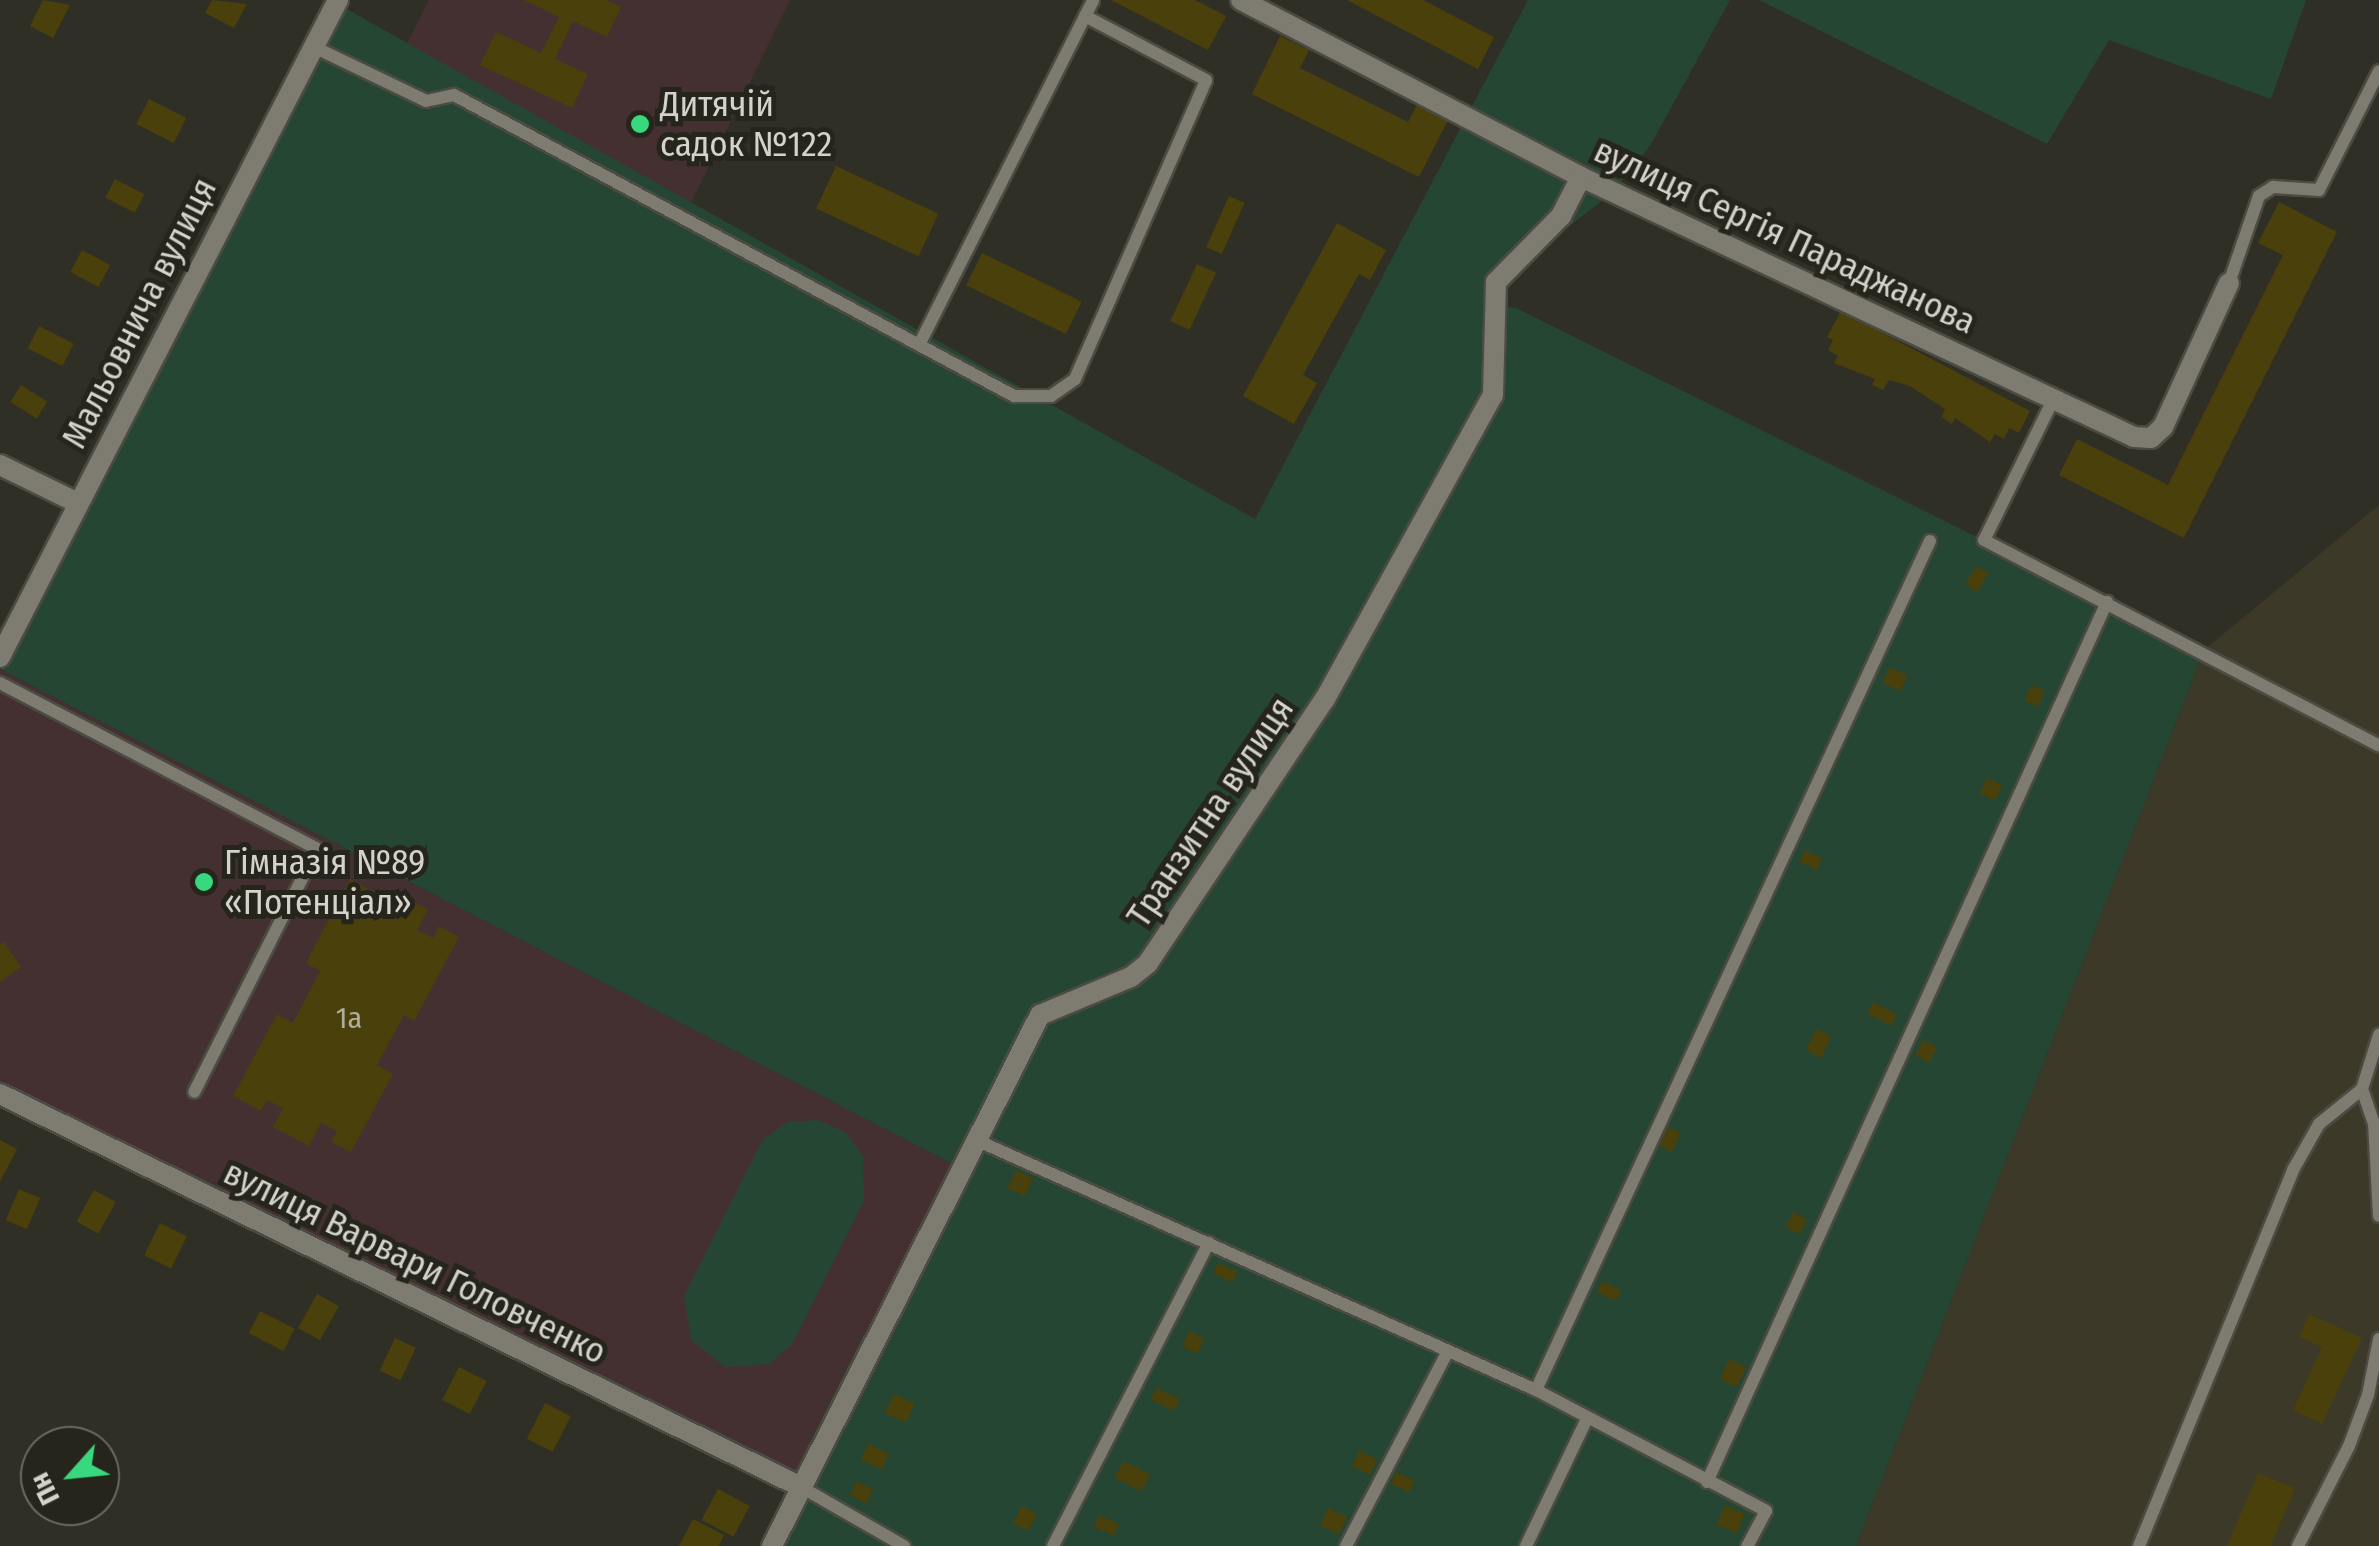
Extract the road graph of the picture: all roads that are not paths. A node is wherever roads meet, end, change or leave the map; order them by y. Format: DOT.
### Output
graph roads {
  1 [pos="1093,0"];
  2 [pos="1241,0"];
  3 [pos="335,1"];
  4 [pos="1280,9"];
  5 [pos="1085,16"];
  6 [pos="314,47"];
  7 [pos="2379,71"];
  8 [pos="1581,177"];
  9 [pos="2229,283"];
  10 [pos="919,345"];
  11 [pos="2054,398"];
  12 [pos="0,465"];
  13 [pos="78,503"];
  14 [pos="1930,541"];
  15 [pos="2108,602"];
  16 [pos="0,657"];
  17 [pos="0,684"];
  18 [pos="2379,746"];
  19 [pos="2379,1034"];
  20 [pos="2362,1089"];
  21 [pos="194,1092"];
  22 [pos="0,1094"];
  23 [pos="2379,1097"];
  24 [pos="976,1140"];
  25 [pos="2379,1216"];
  26 [pos="1210,1243"];
  27 [pos="2379,1339"];
  28 [pos="1448,1351"];
  29 [pos="1536,1390"];
  30 [pos="1586,1421"];
  31 [pos="1708,1482"];
  32 [pos="801,1487"];
  33 [pos="772,1546"];
  34 [pos="904,1546"];
  35 [pos="1054,1546"];
  36 [pos="1346,1546"];
  37 [pos="1526,1546"];
  38 [pos="1747,1546"];
  39 [pos="2138,1546"];
  40 [pos="2298,1546"];
  1 -- 5 [label="lane"];
  2 -- 4 [label="street, вулиця Сергія Параджанова"];
  3 -- 6 [label="street, Мальовнича вулиця"];
  4 -- 8 [label="street, вулиця Сергія Параджанова"];
  5 -- 10 [label="lane"];
  5 -- 10 [label="lane"];
  6 -- 10 [label="lane"];
  6 -- 13 [label="street, Мальовнича вулиця"];
  7 -- 9 [label="lane"];
  8 -- 11 [label="street, вулиця Сергія Параджанова"];
  8 -- 24 [label="street, Транзитна вулиця"];
  9 -- 11 [label="street, вулиця Сергія Параджанова"];
  11 -- 15 [label="lane"];
  12 -- 13 [label="street"];
  13 -- 16 [label="street, Мальовнича вулиця"];
  14 -- 29 [label="lane"];
  15 -- 18 [label="lane"];
  15 -- 31 [label="lane"];
  17 -- 21 [label="lane"];
  19 -- 20 [label="lane"];
  20 -- 23 [label="lane"];
  20 -- 25 [label="lane"];
  20 -- 39 [label="lane"];
  22 -- 32 [label="street, вулиця Варвари Головченко"];
  24 -- 26 [label="lane"];
  24 -- 32 [label="street, Транзитна вулиця"];
  26 -- 28 [label="lane"];
  26 -- 35 [label="lane"];
  27 -- 40 [label="lane"];
  28 -- 29 [label="lane"];
  28 -- 36 [label="lane"];
  29 -- 30 [label="lane"];
  30 -- 31 [label="lane"];
  30 -- 37 [label="lane"];
  31 -- 38 [label="lane"];
  32 -- 33 [label="street, Транзитна вулиця"];
  32 -- 34 [label="lane"];
}
